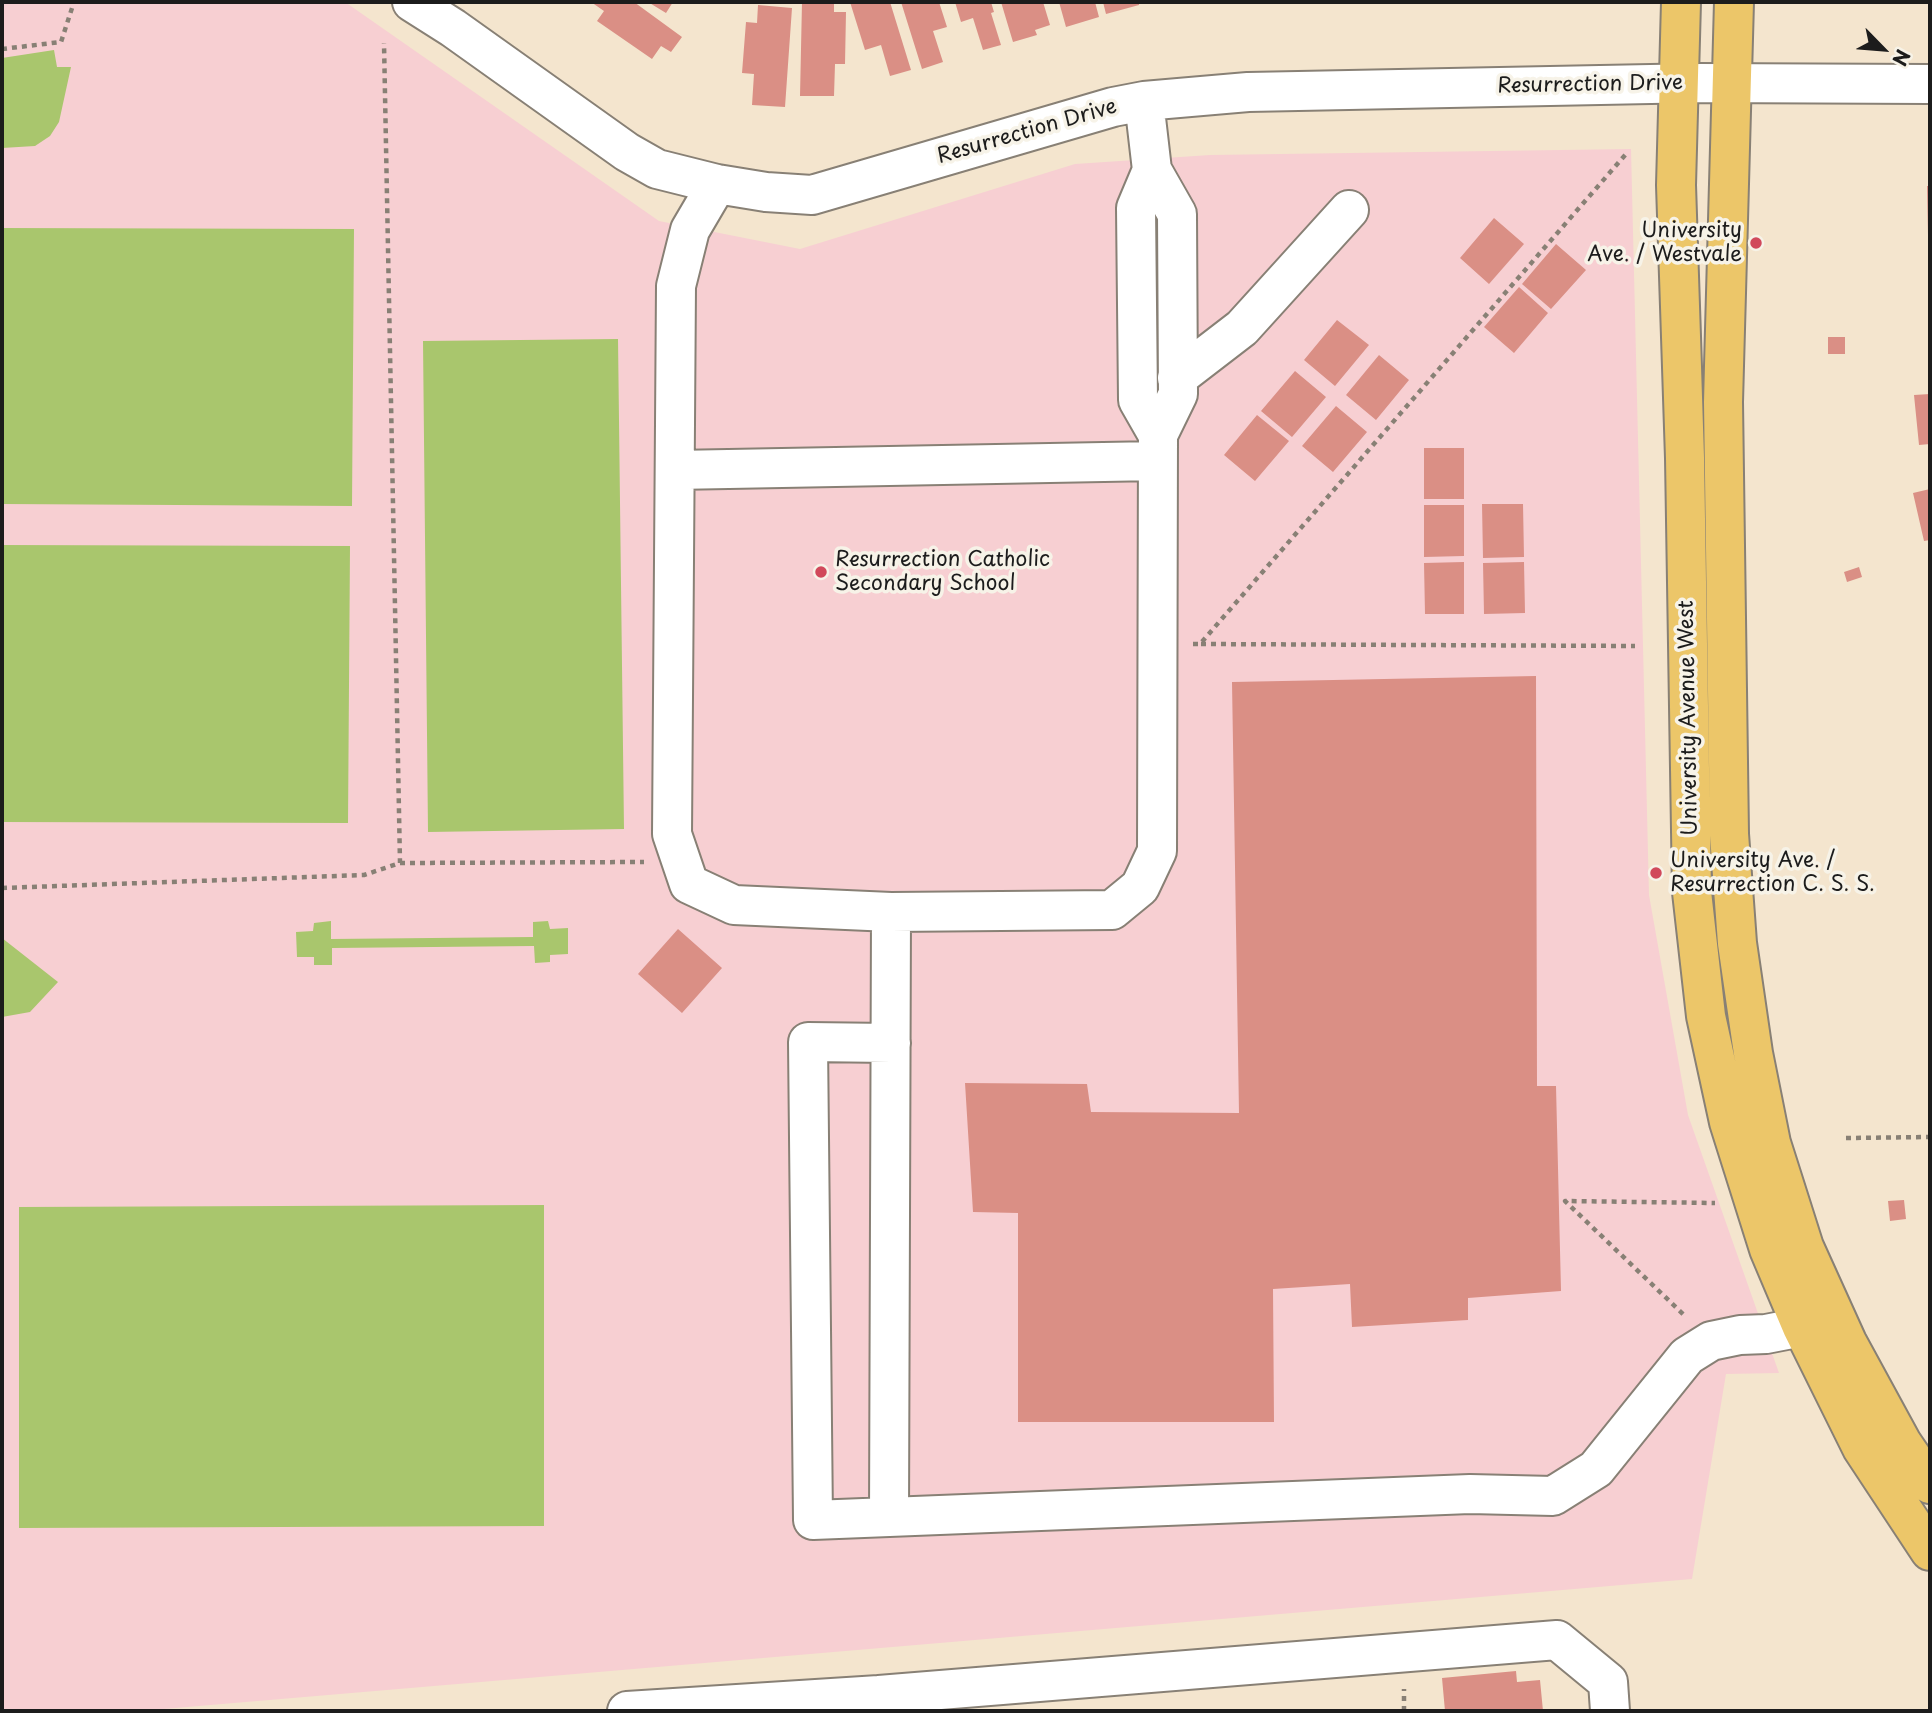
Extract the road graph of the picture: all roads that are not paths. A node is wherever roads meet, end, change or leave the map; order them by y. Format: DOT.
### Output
graph roads {
  1 [pos="412,2"];
  2 [pos="1681,2"];
  3 [pos="1734,2"];
  4 [pos="461,15"];
  5 [pos="1704,83"];
  6 [pos="1930,84"];
  7 [pos="1144,101"];
  8 [pos="1152,170"];
  9 [pos="717,184"];
  10 [pos="1349,210"];
  11 [pos="1177,378"];
  12 [pos="1157,448"];
  13 [pos="675,470"];
  14 [pos="891,912"];
  15 [pos="891,1043"];
  16 [pos="1802,1327"];
  17 [pos="1930,1484"];
  18 [pos="889,1517"];
  19 [pos="1930,1551"];
  20 [pos="880,1703"];
  21 [pos="627,1711"];
  22 [pos="1610,1711"];
  1 -- 4 [label="street, Resurrection Drive"];
  2 -- 5 [label="main road, University Avenue West"];
  3 -- 5 [label="main road, University Avenue West"];
  4 -- 9 [label="street, Resurrection Drive"];
  5 -- 6 [label="street, Resurrection Drive"];
  5 -- 7 [label="street, Resurrection Drive"];
  5 -- 16 [label="main road, University Avenue West"];
  5 -- 17 [label="main road, University Avenue West"];
  7 -- 8 [label="street"];
  7 -- 9 [label="street, Resurrection Drive"];
  8 -- 11 [label="street"];
  8 -- 12 [label="street"];
  9 -- 13 [label="street"];
  10 -- 11 [label="street"];
  11 -- 12 [label="street"];
  12 -- 13 [label="street"];
  12 -- 14 [label="street"];
  13 -- 14 [label="street"];
  14 -- 15 [label="street"];
  15 -- 18 [label="street"];
  15 -- 18 [label="street"];
  16 -- 18 [label="street"];
  16 -- 19 [label="main road, University Avenue West"];
  20 -- 21 [label="street"];
  20 -- 22 [label="street"];
}
